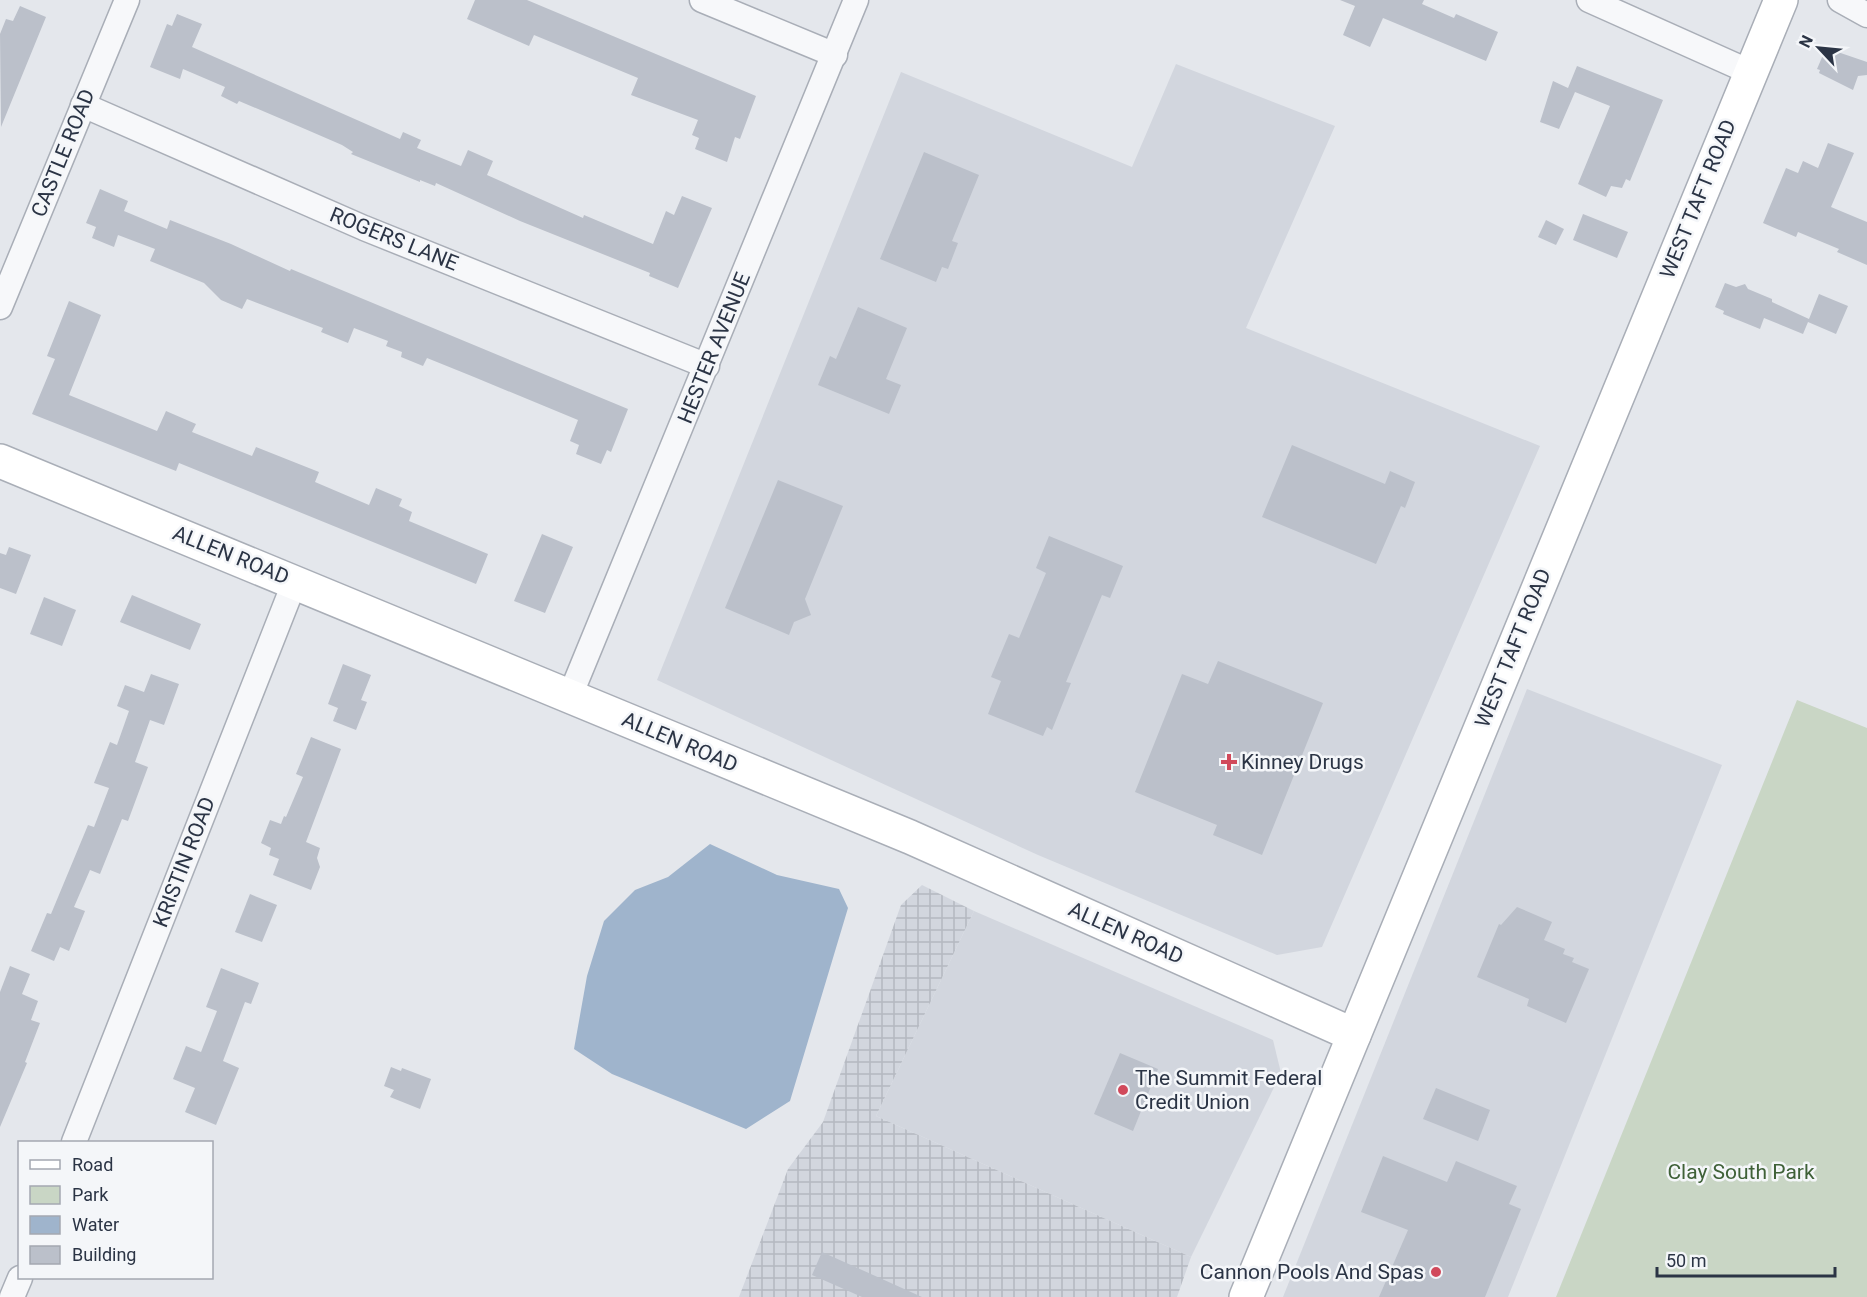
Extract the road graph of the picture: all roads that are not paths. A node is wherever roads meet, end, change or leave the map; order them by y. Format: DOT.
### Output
graph roads {
  1 [pos="127,0"];
  2 [pos="702,0"];
  3 [pos="856,0"];
  4 [pos="1589,0"];
  5 [pos="1781,0"];
  6 [pos="1840,0"];
  7 [pos="1867,15"];
  8 [pos="835,55"];
  9 [pos="1750,72"];
  10 [pos="83,105"];
  11 [pos="0,307"];
  12 [pos="707,366"];
  13 [pos="0,461"];
  14 [pos="295,581"];
  15 [pos="570,696"];
  16 [pos="1354,1035"];
  17 [pos="75,1141"];
  18 [pos="20,1279"];
  19 [pos="12,1297"];
  20 [pos="1246,1297"];
  1 -- 10 [label="street, CASTLE ROAD"];
  2 -- 8 [label="street"];
  3 -- 8 [label="street, HESTER AVENUE"];
  4 -- 9 [label="street"];
  5 -- 9 [label="street, WEST TAFT ROAD"];
  6 -- 7 [label="street"];
  8 -- 12 [label="street, HESTER AVENUE"];
  9 -- 16 [label="street, WEST TAFT ROAD"];
  10 -- 11 [label="street, CASTLE ROAD"];
  10 -- 12 [label="street, ROGERS LANE"];
  12 -- 15 [label="street, HESTER AVENUE"];
  13 -- 14 [label="street, ALLEN ROAD"];
  14 -- 15 [label="street, ALLEN ROAD"];
  14 -- 17 [label="street, KRISTIN ROAD"];
  15 -- 16 [label="street, ALLEN ROAD"];
  16 -- 20 [label="street, WEST TAFT ROAD"];
  18 -- 19 [label="street"];
}
